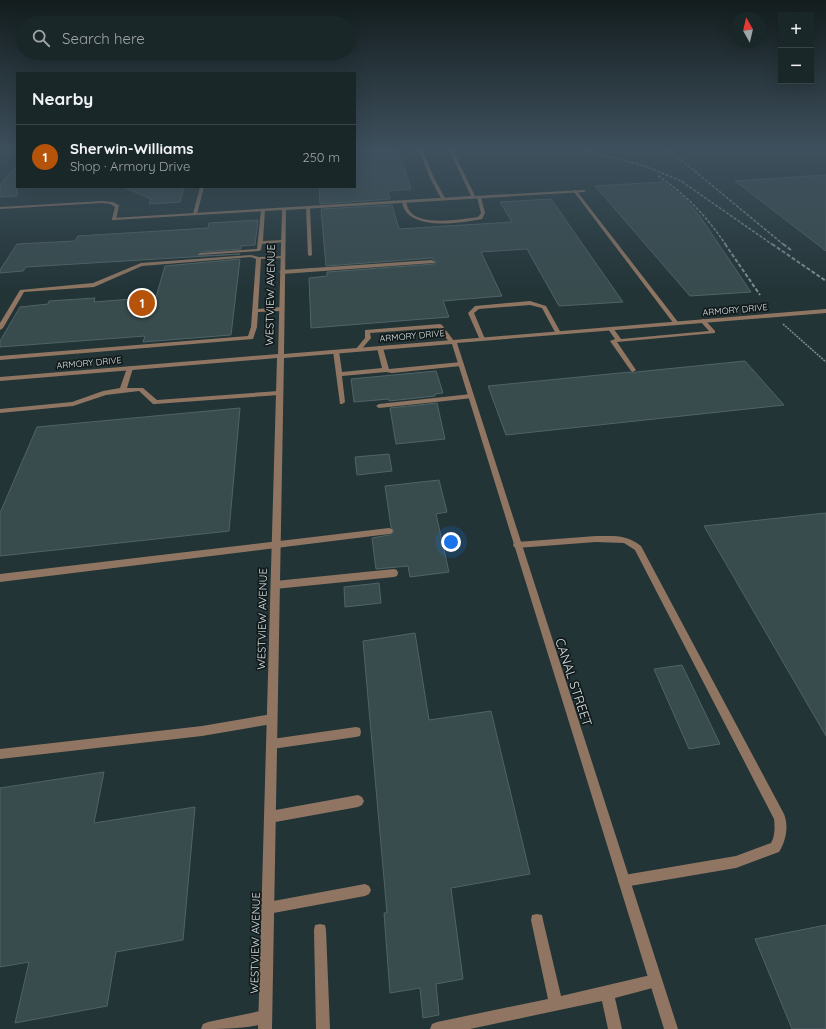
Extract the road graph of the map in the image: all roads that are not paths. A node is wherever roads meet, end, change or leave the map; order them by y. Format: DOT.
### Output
graph roads {
  1 [pos="200,196"];
  2 [pos="442,196"];
  3 [pos="495,196"];
  4 [pos="579,196"];
  5 [pos="473,197"];
  6 [pos="479,197"];
  7 [pos="444,199"];
  8 [pos="404,202"];
  9 [pos="0,208"];
  10 [pos="308,208"];
  11 [pos="284,209"];
  12 [pos="263,210"];
  13 [pos="195,214"];
  14 [pos="283,241"];
  15 [pos="260,243"];
  16 [pos="201,254"];
  17 [pos="310,255"];
  18 [pos="282,257"];
  19 [pos="259,258"];
  20 [pos="432,262"];
  21 [pos="282,272"];
  22 [pos="281,309"];
  23 [pos="255,311"];
  24 [pos="826,311"];
  25 [pos="703,321"];
  26 [pos="676,323"];
  27 [pos="0,328"];
  28 [pos="612,329"];
  29 [pos="558,333"];
  30 [pos="482,339"];
  31 [pos="619,340"];
  32 [pos="453,342"];
  33 [pos="380,348"];
  34 [pos="358,350"];
  35 [pos="336,351"];
  36 [pos="280,356"];
  37 [pos="0,358"];
  38 [pos="461,364"];
  39 [pos="130,368"];
  40 [pos="386,370"];
  41 [pos="633,370"];
  42 [pos="339,374"];
  43 [pos="0,379"];
  44 [pos="123,390"];
  45 [pos="279,393"];
  46 [pos="471,396"];
  47 [pos="342,402"];
  48 [pos="379,406"];
  49 [pos="0,411"];
  50 [pos="389,532"];
  51 [pos="517,545"];
  52 [pos="276,546"];
  53 [pos="394,572"];
  54 [pos="0,578"];
  55 [pos="275,585"];
  56 [pos="272,719"];
  57 [pos="356,732"];
  58 [pos="272,744"];
  59 [pos="0,754"];
  60 [pos="358,801"];
  61 [pos="270,817"];
  62 [pos="624,881"];
  63 [pos="365,890"];
  64 [pos="268,908"];
  65 [pos="537,920"];
  66 [pos="320,930"];
  67 [pos="655,981"];
  68 [pos="607,993"];
  69 [pos="556,1004"];
  70 [pos="265,1023"];
  71 [pos="208,1029"];
  72 [pos="323,1029"];
  73 [pos="437,1029"];
  74 [pos="615,1029"];
  75 [pos="671,1029"];
  1 -- 13 [label="street"];
  2 -- 7 [label="street"];
  3 -- 6 [label="street"];
  4 -- 26 [label="street"];
  5 -- 6 [label="street"];
  5 -- 7 [label="street"];
  6 -- 8 [label="street"];
  7 -- 8 [label="street"];
  8 -- 10 [label="street"];
  9 -- 13 [label="street"];
  10 -- 11 [label="street"];
  10 -- 17 [label="street"];
  11 -- 12 [label="street"];
  11 -- 14 [label="street, WESTVIEW AVENUE"];
  12 -- 13 [label="street"];
  12 -- 15 [label="street"];
  14 -- 15 [label="street"];
  14 -- 18 [label="street, WESTVIEW AVENUE"];
  15 -- 16 [label="street"];
  18 -- 19 [label="street"];
  18 -- 21 [label="street, WESTVIEW AVENUE"];
  19 -- 23 [label="street"];
  19 -- 27 [label="street"];
  20 -- 21 [label="street"];
  21 -- 22 [label="street, WESTVIEW AVENUE"];
  22 -- 23 [label="street"];
  22 -- 36 [label="street, WESTVIEW AVENUE"];
  23 -- 37 [label="street"];
  24 -- 25 [label="street, ARMORY DRIVE"];
  25 -- 26 [label="street, ARMORY DRIVE"];
  25 -- 31 [label="street"];
  26 -- 28 [label="street, ARMORY DRIVE"];
  28 -- 29 [label="street, ARMORY DRIVE"];
  28 -- 31 [label="street"];
  29 -- 30 [label="street, ARMORY DRIVE"];
  29 -- 30 [label="street"];
  30 -- 32 [label="street, ARMORY DRIVE"];
  31 -- 41 [label="street"];
  32 -- 33 [label="street, ARMORY DRIVE"];
  32 -- 34 [label="street, CANAL STREET"];
  32 -- 38 [label="street, CANAL STREET"];
  33 -- 34 [label="street, ARMORY DRIVE"];
  33 -- 40 [label="street"];
  34 -- 35 [label="street, ARMORY DRIVE"];
  35 -- 36 [label="street, ARMORY DRIVE"];
  35 -- 42 [label="street"];
  36 -- 39 [label="street, ARMORY DRIVE"];
  36 -- 45 [label="street, WESTVIEW AVENUE"];
  38 -- 40 [label="street"];
  38 -- 46 [label="street, CANAL STREET"];
  39 -- 43 [label="street, ARMORY DRIVE"];
  39 -- 44 [label="street"];
  40 -- 42 [label="street"];
  42 -- 47 [label="street"];
  44 -- 45 [label="street"];
  44 -- 49 [label="street"];
  45 -- 52 [label="street, WESTVIEW AVENUE"];
  46 -- 48 [label="street"];
  46 -- 51 [label="street, CANAL STREET"];
  50 -- 52 [label="street"];
  51 -- 62 [label="street, CANAL STREET"];
  51 -- 62 [label="street"];
  52 -- 54 [label="street"];
  52 -- 55 [label="street, WESTVIEW AVENUE"];
  53 -- 55 [label="street"];
  55 -- 56 [label="street, WESTVIEW AVENUE"];
  56 -- 58 [label="street, WESTVIEW AVENUE"];
  56 -- 59 [label="street"];
  57 -- 58 [label="street"];
  58 -- 61 [label="street, WESTVIEW AVENUE"];
  60 -- 61 [label="street"];
  61 -- 64 [label="street, WESTVIEW AVENUE"];
  62 -- 67 [label="street, CANAL STREET"];
  63 -- 64 [label="street"];
  64 -- 70 [label="street, WESTVIEW AVENUE"];
  65 -- 69 [label="street"];
  66 -- 72 [label="street"];
  67 -- 68 [label="street"];
  67 -- 75 [label="street, CANAL STREET"];
  68 -- 69 [label="street"];
  68 -- 74 [label="street"];
  69 -- 73 [label="street"];
  70 -- 71 [label="street"];
}
